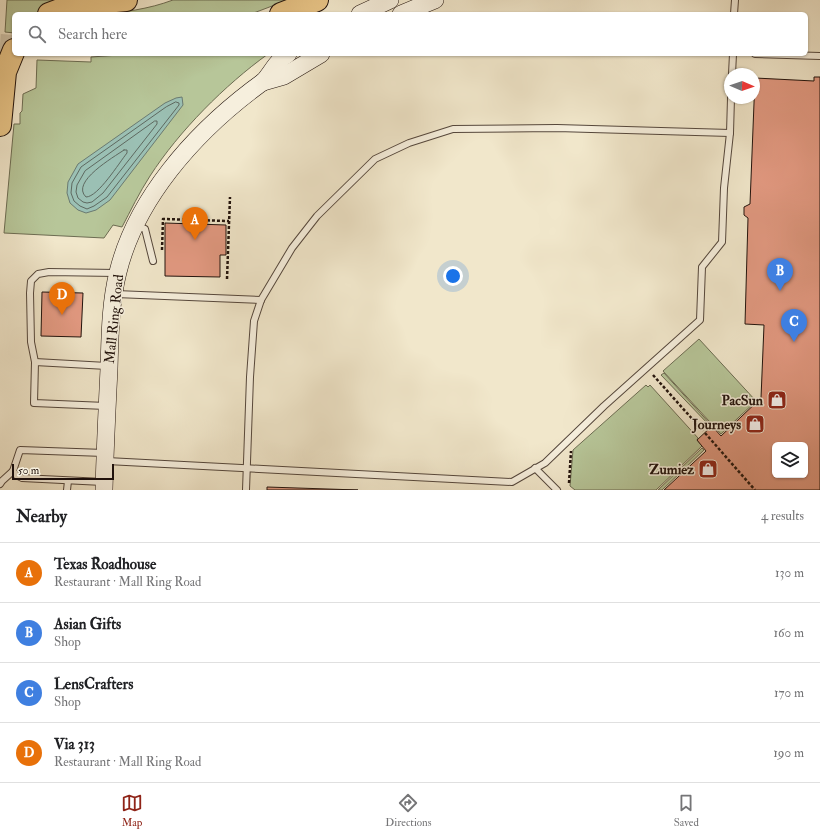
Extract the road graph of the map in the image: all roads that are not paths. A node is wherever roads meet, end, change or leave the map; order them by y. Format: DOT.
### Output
graph roads {
  1 [pos="126,0"];
  2 [pos="317,0"];
  3 [pos="390,0"];
  4 [pos="435,0"];
  5 [pos="735,0"];
  6 [pos="55,12"];
  7 [pos="285,12"];
  8 [pos="364,12"];
  9 [pos="406,12"];
  10 [pos="734,12"];
  11 [pos="12,56"];
  12 [pos="284,56"];
  13 [pos="318,56"];
  14 [pos="733,56"];
  15 [pos="808,56"];
  16 [pos="820,56"];
  17 [pos="732,68"];
  18 [pos="263,82"];
  19 [pos="731,104"];
  20 [pos="0,125"];
  21 [pos="730,133"];
  22 [pos="136,225"];
  23 [pos="153,261"];
  24 [pos="118,273"];
  25 [pos="114,294"];
  26 [pos="262,300"];
  27 [pos="35,362"];
  28 [pos="109,366"];
  29 [pos="107,406"];
  30 [pos="105,457"];
  31 [pos="246,467"];
  32 [pos="535,468"];
  33 [pos="13,471"];
  34 [pos="68,480"];
  35 [pos="0,484"];
  36 [pos="104,486"];
  37 [pos="67,490"];
  38 [pos="246,490"];
  39 [pos="557,490"];
  1 -- 6 [label="highway"];
  2 -- 7 [label="highway"];
  3 -- 8 [label="street"];
  4 -- 9 [label="street"];
  5 -- 10 [label="lane"];
  11 -- 20 [label="highway"];
  12 -- 18 [label="street, Mall Ring Road"];
  13 -- 18 [label="street, Mall Ring Road"];
  14 -- 17 [label="lane"];
  15 -- 16 [label="lane"];
  18 -- 22 [label="street, Mall Ring Road"];
  19 -- 21 [label="lane"];
  21 -- 26 [label="lane"];
  21 -- 32 [label="lane"];
  22 -- 23 [label="lane"];
  22 -- 24 [label="street, Mall Ring Road"];
  24 -- 25 [label="street, Mall Ring Road"];
  24 -- 27 [label="lane"];
  25 -- 26 [label="lane"];
  25 -- 28 [label="street, Mall Ring Road"];
  26 -- 31 [label="lane"];
  27 -- 28 [label="lane"];
  27 -- 29 [label="lane"];
  28 -- 29 [label="street, Mall Ring Road"];
  29 -- 30 [label="street, Mall Ring Road"];
  30 -- 31 [label="lane"];
  30 -- 33 [label="lane"];
  30 -- 36 [label="street, Mall Ring Road"];
  31 -- 32 [label="lane"];
  31 -- 38 [label="lane"];
  32 -- 39 [label="lane"];
  33 -- 34 [label="lane"];
  33 -- 35 [label="lane"];
  34 -- 36 [label="lane"];
  34 -- 37 [label="lane"];
}
